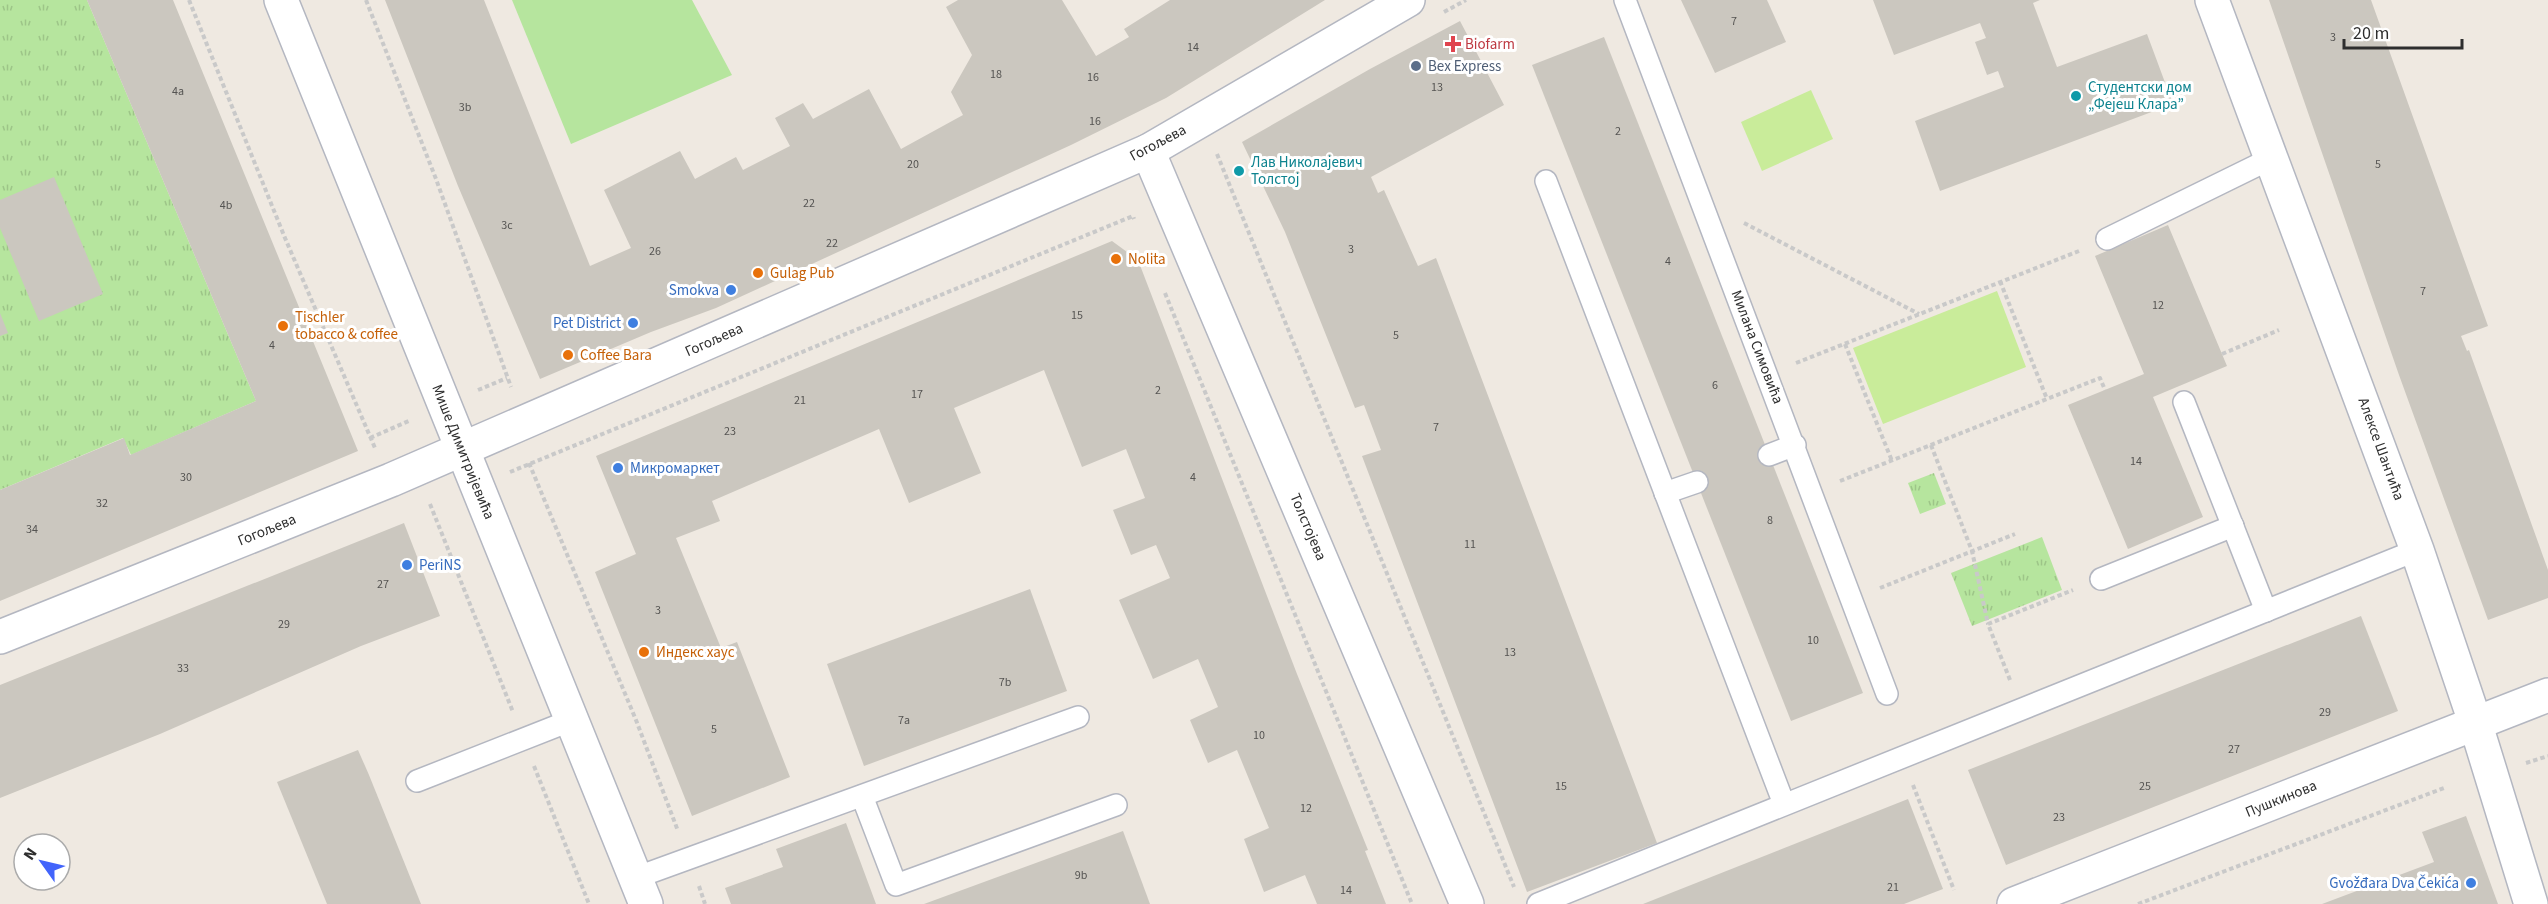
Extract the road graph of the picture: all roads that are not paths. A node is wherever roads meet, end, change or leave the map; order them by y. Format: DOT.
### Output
graph roads {
  1 [pos="281,0"];
  2 [pos="1408,0"];
  3 [pos="1625,0"];
  4 [pos="2212,0"];
  5 [pos="1148,151"];
  6 [pos="2272,158"];
  7 [pos="1546,181"];
  8 [pos="2107,239"];
  9 [pos="2184,402"];
  10 [pos="1795,445"];
  11 [pos="461,450"];
  12 [pos="1769,455"];
  13 [pos="1697,482"];
  14 [pos="1665,494"];
  15 [pos="2233,526"];
  16 [pos="2417,550"];
  17 [pos="2101,579"];
  18 [pos="2266,610"];
  19 [pos="0,637"];
  20 [pos="1887,694"];
  21 [pos="2548,695"];
  22 [pos="1078,717"];
  23 [pos="572,720"];
  24 [pos="2475,722"];
  25 [pos="417,781"];
  26 [pos="862,796"];
  27 [pos="1784,804"];
  28 [pos="1116,805"];
  29 [pos="641,891"];
  30 [pos="1467,904"];
  31 [pos="1538,904"];
  32 [pos="2014,904"];
  33 [pos="2531,904"];
  1 -- 11 [label="street, Мише Димитријевића"];
  2 -- 5 [label="street, Гогољева"];
  3 -- 10 [label="lane, Милана Симовића"];
  4 -- 6 [label="street, Алексе Шантића"];
  5 -- 11 [label="street, Гогољева"];
  5 -- 30 [label="street, Толстојева"];
  6 -- 8 [label="lane"];
  6 -- 16 [label="street, Алексе Шантића"];
  7 -- 14 [label="lane"];
  9 -- 15 [label="lane"];
  10 -- 12 [label="lane"];
  10 -- 20 [label="lane, Милана Симовића"];
  11 -- 19 [label="street, Гогољева"];
  11 -- 23 [label="street, Мише Димитријевића"];
  13 -- 14 [label="lane"];
  14 -- 27 [label="lane"];
  15 -- 17 [label="lane"];
  15 -- 18 [label="lane"];
  16 -- 18 [label="lane"];
  16 -- 24 [label="street, Алексе Шантића"];
  18 -- 27 [label="lane"];
  21 -- 24 [label="street, Пушкинова"];
  22 -- 26 [label="lane"];
  23 -- 25 [label="lane"];
  23 -- 29 [label="street, Мише Димитријевића"];
  24 -- 32 [label="street, Пушкинова"];
  24 -- 33 [label="street, Алексе Шантића"];
  26 -- 28 [label="lane"];
  26 -- 29 [label="lane"];
  27 -- 31 [label="lane"];
}
